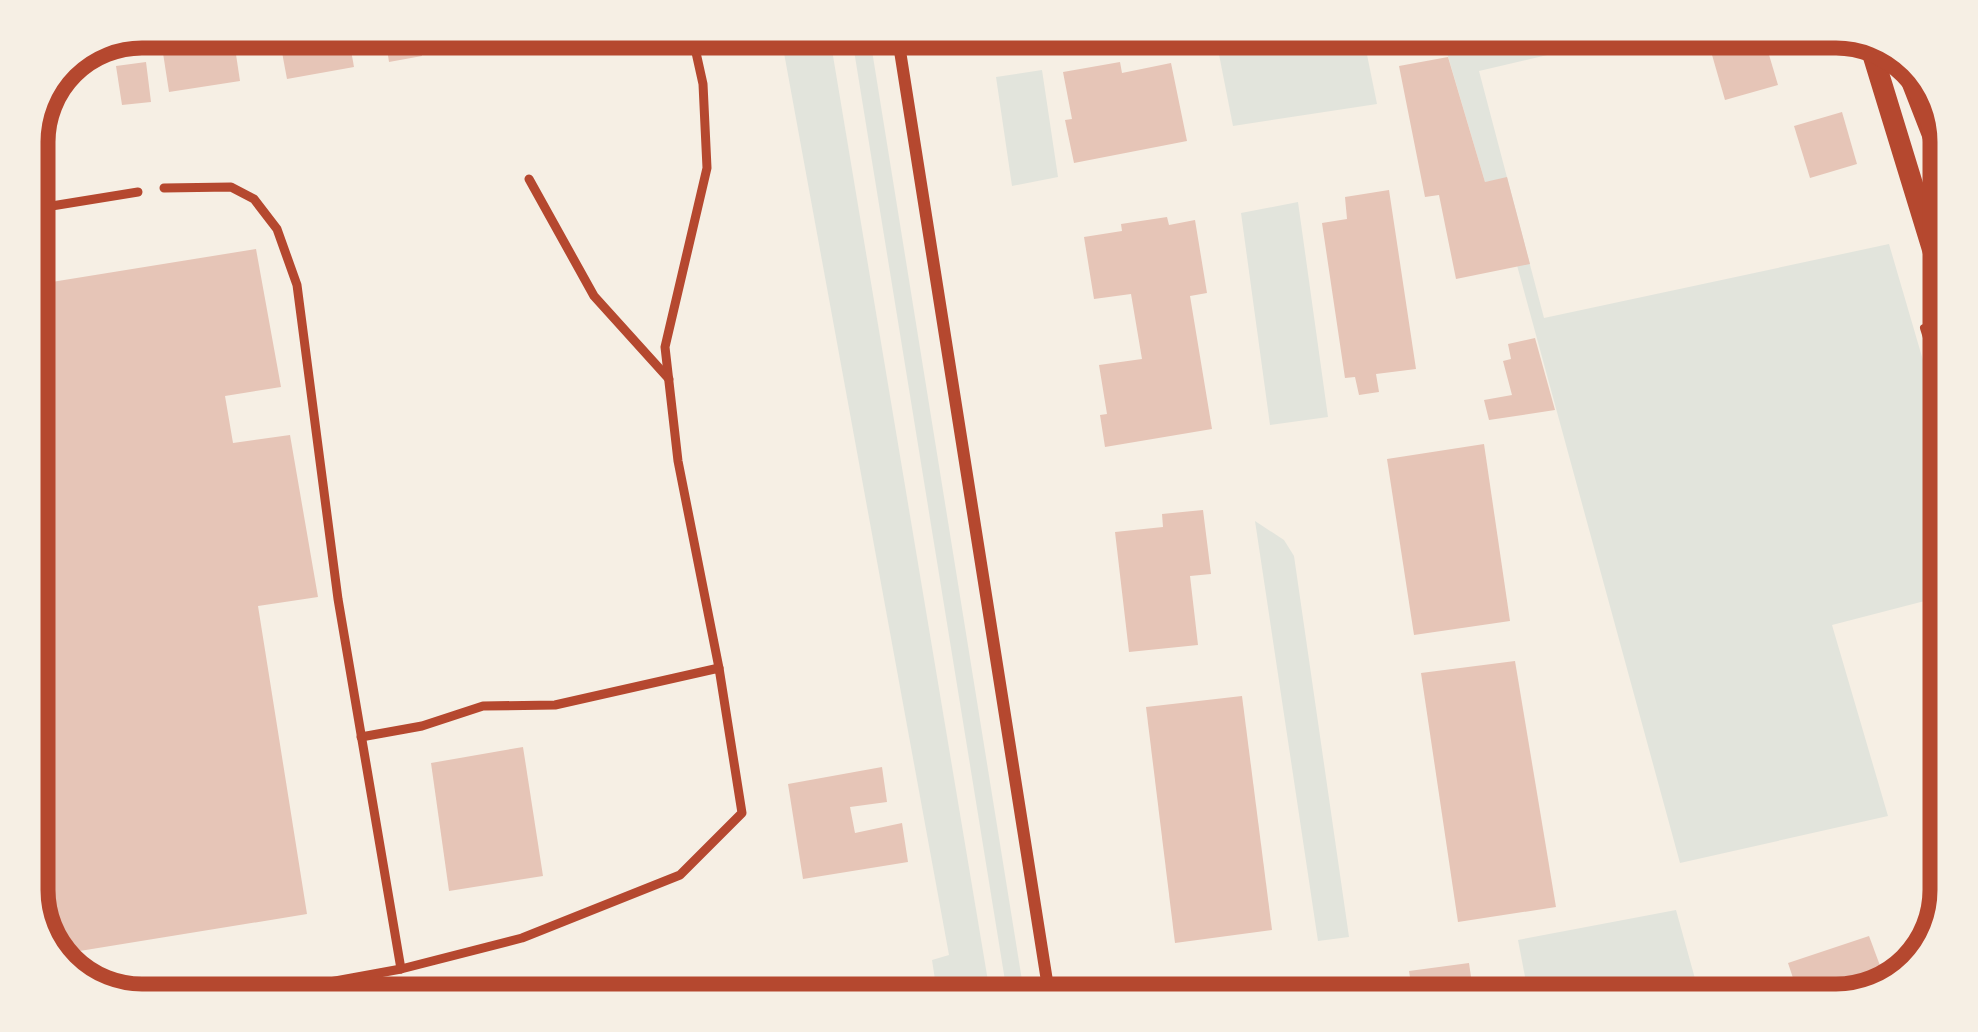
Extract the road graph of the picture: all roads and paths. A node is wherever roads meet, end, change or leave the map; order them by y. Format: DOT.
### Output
graph roads {
  1 [pos="695,49"];
  2 [pos="900,49"];
  3 [pos="1873,56"];
  4 [pos="529,179"];
  5 [pos="164,188"];
  6 [pos="138,193"];
  7 [pos="48,207"];
  8 [pos="1930,241"];
  9 [pos="669,379"];
  10 [pos="718,668"];
  11 [pos="362,737"];
  12 [pos="401,969"];
  13 [pos="319,984"];
  14 [pos="1047,984"];
  1 -- 9 [label="lane"];
  2 -- 14 [label="street"];
  3 -- 8 [label="street"];
  4 -- 9 [label="lane"];
  5 -- 11 [label="lane"];
  6 -- 7 [label="lane"];
  9 -- 10 [label="lane"];
  10 -- 11 [label="lane"];
  10 -- 12 [label="lane"];
  11 -- 12 [label="lane"];
  12 -- 13 [label="lane"];
}
